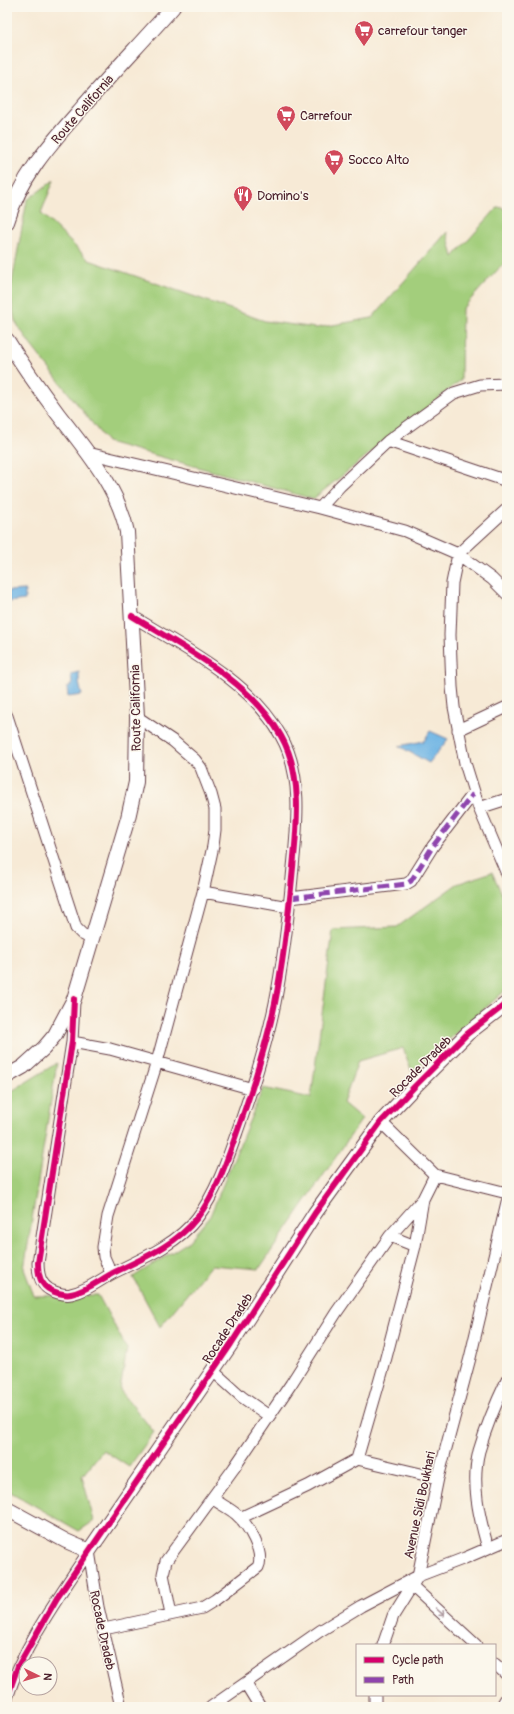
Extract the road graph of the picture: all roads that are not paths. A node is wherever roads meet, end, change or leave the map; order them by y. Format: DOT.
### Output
graph roads {
  1 [pos="173,7"];
  2 [pos="7,222"];
  3 [pos="8,344"];
  4 [pos="507,384"];
  5 [pos="388,441"];
  6 [pos="88,453"];
  7 [pos="507,481"];
  8 [pos="320,508"];
  9 [pos="507,509"];
  10 [pos="458,554"];
  11 [pos="507,594"];
  12 [pos="132,616"];
  13 [pos="507,707"];
  14 [pos="7,716"];
  15 [pos="137,717"];
  16 [pos="458,730"];
  17 [pos="473,794"];
  18 [pos="507,799"];
  19 [pos="479,808"];
  20 [pos="507,874"];
  21 [pos="204,892"];
  22 [pos="289,903"];
  23 [pos="92,939"];
  24 [pos="74,999"];
  25 [pos="507,1003"];
  26 [pos="72,1042"];
  27 [pos="157,1062"];
  28 [pos="7,1076"];
  29 [pos="252,1089"];
  30 [pos="381,1122"];
  31 [pos="435,1175"];
  32 [pos="507,1193"];
  33 [pos="422,1199"];
  34 [pos="507,1205"];
  35 [pos="390,1236"];
  36 [pos="415,1246"];
  37 [pos="111,1273"];
  38 [pos="212,1370"];
  39 [pos="507,1380"];
  40 [pos="269,1416"];
  41 [pos="357,1460"];
  42 [pos="438,1478"];
  43 [pos="212,1498"];
  44 [pos="7,1509"];
  45 [pos="240,1518"];
  46 [pos="507,1540"];
  47 [pos="488,1548"];
  48 [pos="89,1552"];
  49 [pos="418,1576"];
  50 [pos="412,1586"];
  51 [pos="171,1614"];
  52 [pos="104,1629"];
  53 [pos="383,1644"];
  54 [pos="475,1644"];
  55 [pos="496,1665"];
  56 [pos="507,1675"];
  57 [pos="246,1684"];
  58 [pos="376,1696"];
  59 [pos="7,1698"];
  60 [pos="507,1698"];
  61 [pos="121,1707"];
  62 [pos="212,1707"];
  63 [pos="260,1707"];
  64 [pos="375,1707"];
  65 [pos="501,1707"];
  1 -- 2 [label="street, Route California"];
  3 -- 6 [label="street, Route California"];
  4 -- 5 [label="street"];
  5 -- 7 [label="street"];
  5 -- 8 [label="street"];
  6 -- 8 [label="street"];
  6 -- 12 [label="street, Route California"];
  8 -- 10 [label="street"];
  9 -- 10 [label="street"];
  10 -- 11 [label="street"];
  10 -- 16 [label="street"];
  12 -- 15 [label="street, Route California"];
  12 -- 22 [label="street"];
  13 -- 16 [label="street"];
  14 -- 23 [label="street"];
  15 -- 21 [label="street"];
  15 -- 23 [label="street, Route California"];
  16 -- 17 [label="street"];
  17 -- 19 [label="street"];
  17 -- 22 [label="street"];
  18 -- 19 [label="street"];
  19 -- 20 [label="street"];
  21 -- 22 [label="street"];
  21 -- 27 [label="street"];
  22 -- 29 [label="street"];
  23 -- 24 [label="street, Route California"];
  24 -- 26 [label="street"];
  24 -- 28 [label="street, Route California"];
  25 -- 30 [label="street, Rocade Dradeb"];
  26 -- 27 [label="street"];
  26 -- 37 [label="street"];
  27 -- 29 [label="street"];
  27 -- 37 [label="street"];
  29 -- 37 [label="street"];
  30 -- 31 [label="street"];
  30 -- 38 [label="street, Rocade Dradeb"];
  31 -- 32 [label="street"];
  31 -- 33 [label="street"];
  33 -- 35 [label="street"];
  33 -- 36 [label="street"];
  34 -- 42 [label="street, Avenue Sidi Boukhari"];
  35 -- 36 [label="street"];
  35 -- 40 [label="street"];
  36 -- 41 [label="street"];
  38 -- 40 [label="street"];
  38 -- 48 [label="street, Rocade Dradeb"];
  39 -- 47 [label="street"];
  40 -- 43 [label="street"];
  41 -- 42 [label="street"];
  41 -- 45 [label="street"];
  42 -- 49 [label="street, Avenue Sidi Boukhari"];
  43 -- 45 [label="street"];
  43 -- 51 [label="street"];
  44 -- 48 [label="street"];
  45 -- 51 [label="street"];
  46 -- 47 [label="street"];
  47 -- 49 [label="street"];
  48 -- 52 [label="street, Rocade Dradeb"];
  48 -- 59 [label="street, Rocade Dradeb"];
  49 -- 50 [label="street"];
  49 -- 57 [label="street, Avenue Sidi Boukhari"];
  50 -- 53 [label="street"];
  50 -- 54 [label="street, one-way"];
  51 -- 52 [label="street"];
  52 -- 61 [label="street, Rocade Dradeb"];
  55 -- 56 [label="street"];
  57 -- 62 [label="street, Avenue Sidi Boukhari"];
  57 -- 63 [label="street"];
  58 -- 64 [label="street"];
  60 -- 65 [label="street"];
}
